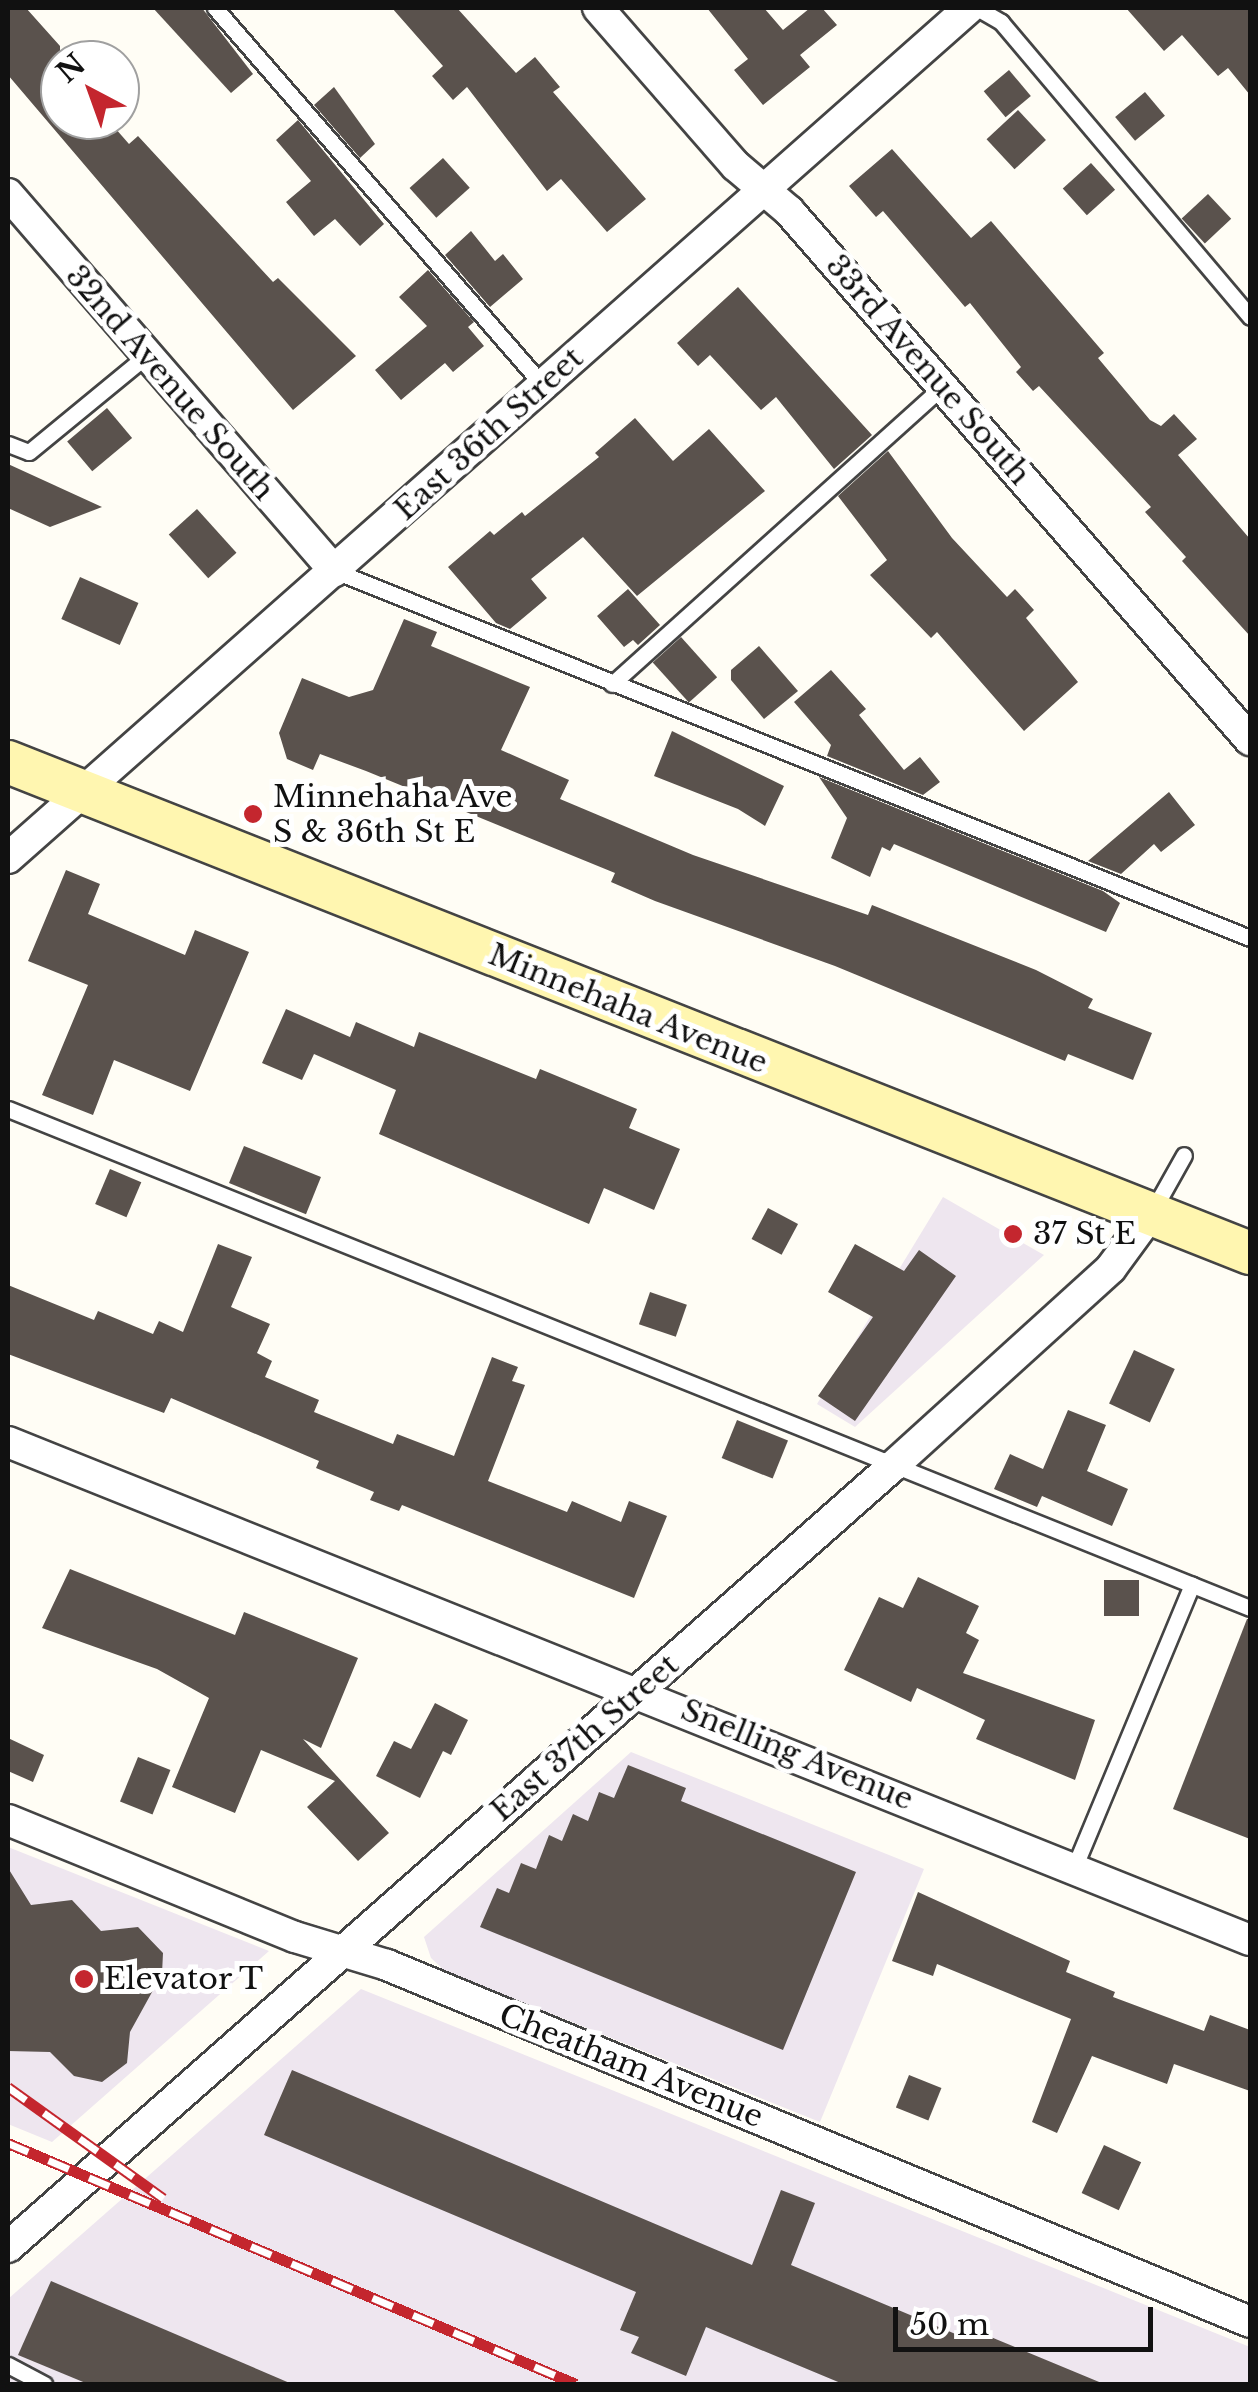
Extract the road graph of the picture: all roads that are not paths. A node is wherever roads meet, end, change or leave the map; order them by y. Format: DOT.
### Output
graph roads {
  1 [pos="215,8"];
  2 [pos="598,8"];
  3 [pos="969,8"];
  4 [pos="977,8"];
  5 [pos="763,190"];
  6 [pos="8,194"];
  7 [pos="1250,317"];
  8 [pos="146,356"];
  9 [pos="543,386"];
  10 [pos="943,386"];
  11 [pos="8,444"];
  12 [pos="334,571"];
  13 [pos="612,684"];
  14 [pos="1250,740"];
  15 [pos="8,762"];
  16 [pos="82,792"];
  17 [pos="8,858"];
  18 [pos="1250,938"];
  19 [pos="8,1109"];
  20 [pos="1184,1155"];
  21 [pos="1150,1216"];
  22 [pos="1250,1252"];
  23 [pos="8,1442"];
  24 [pos="893,1466"];
  25 [pos="1192,1585"];
  26 [pos="1250,1608"];
  27 [pos="639,1690"];
  28 [pos="8,1820"];
  29 [pos="1074,1868"];
  30 [pos="1250,1940"];
  31 [pos="343,1953"];
  32 [pos="8,2247"];
  33 [pos="1250,2322"];
  34 [pos="8,2365"];
  35 [pos="44,2384"];
  1 -- 9 [label="lane"];
  2 -- 5 [label="street, 33rd Avenue South"];
  3 -- 5 [label="street, East 36th Street"];
  4 -- 7 [label="lane"];
  5 -- 9 [label="street, East 36th Street"];
  5 -- 10 [label="street, 33rd Avenue South"];
  6 -- 8 [label="street, 32nd Avenue South"];
  8 -- 11 [label="lane"];
  8 -- 12 [label="street, 32nd Avenue South"];
  9 -- 12 [label="street, East 36th Street"];
  10 -- 13 [label="lane"];
  10 -- 14 [label="street, 33rd Avenue South"];
  12 -- 13 [label="lane"];
  12 -- 16 [label="street, East 36th Street"];
  13 -- 18 [label="lane"];
  15 -- 16 [label="main road, Minnehaha Avenue"];
  16 -- 17 [label="street, East 36th Street"];
  16 -- 21 [label="main road, Minnehaha Avenue"];
  19 -- 24 [label="lane"];
  20 -- 21 [label="lane"];
  21 -- 22 [label="main road, Minnehaha Avenue"];
  21 -- 24 [label="street, East 37th Street"];
  23 -- 27 [label="street, Snelling Avenue"];
  24 -- 25 [label="lane"];
  24 -- 27 [label="street, East 37th Street"];
  25 -- 26 [label="lane"];
  25 -- 29 [label="lane"];
  27 -- 29 [label="street, Snelling Avenue"];
  27 -- 31 [label="street, East 37th Street"];
  28 -- 31 [label="street, Cheatham Avenue"];
  29 -- 30 [label="street, Snelling Avenue"];
  31 -- 32 [label="street, East 37th Street"];
  31 -- 33 [label="street, Cheatham Avenue"];
  34 -- 35 [label="lane"];
}
